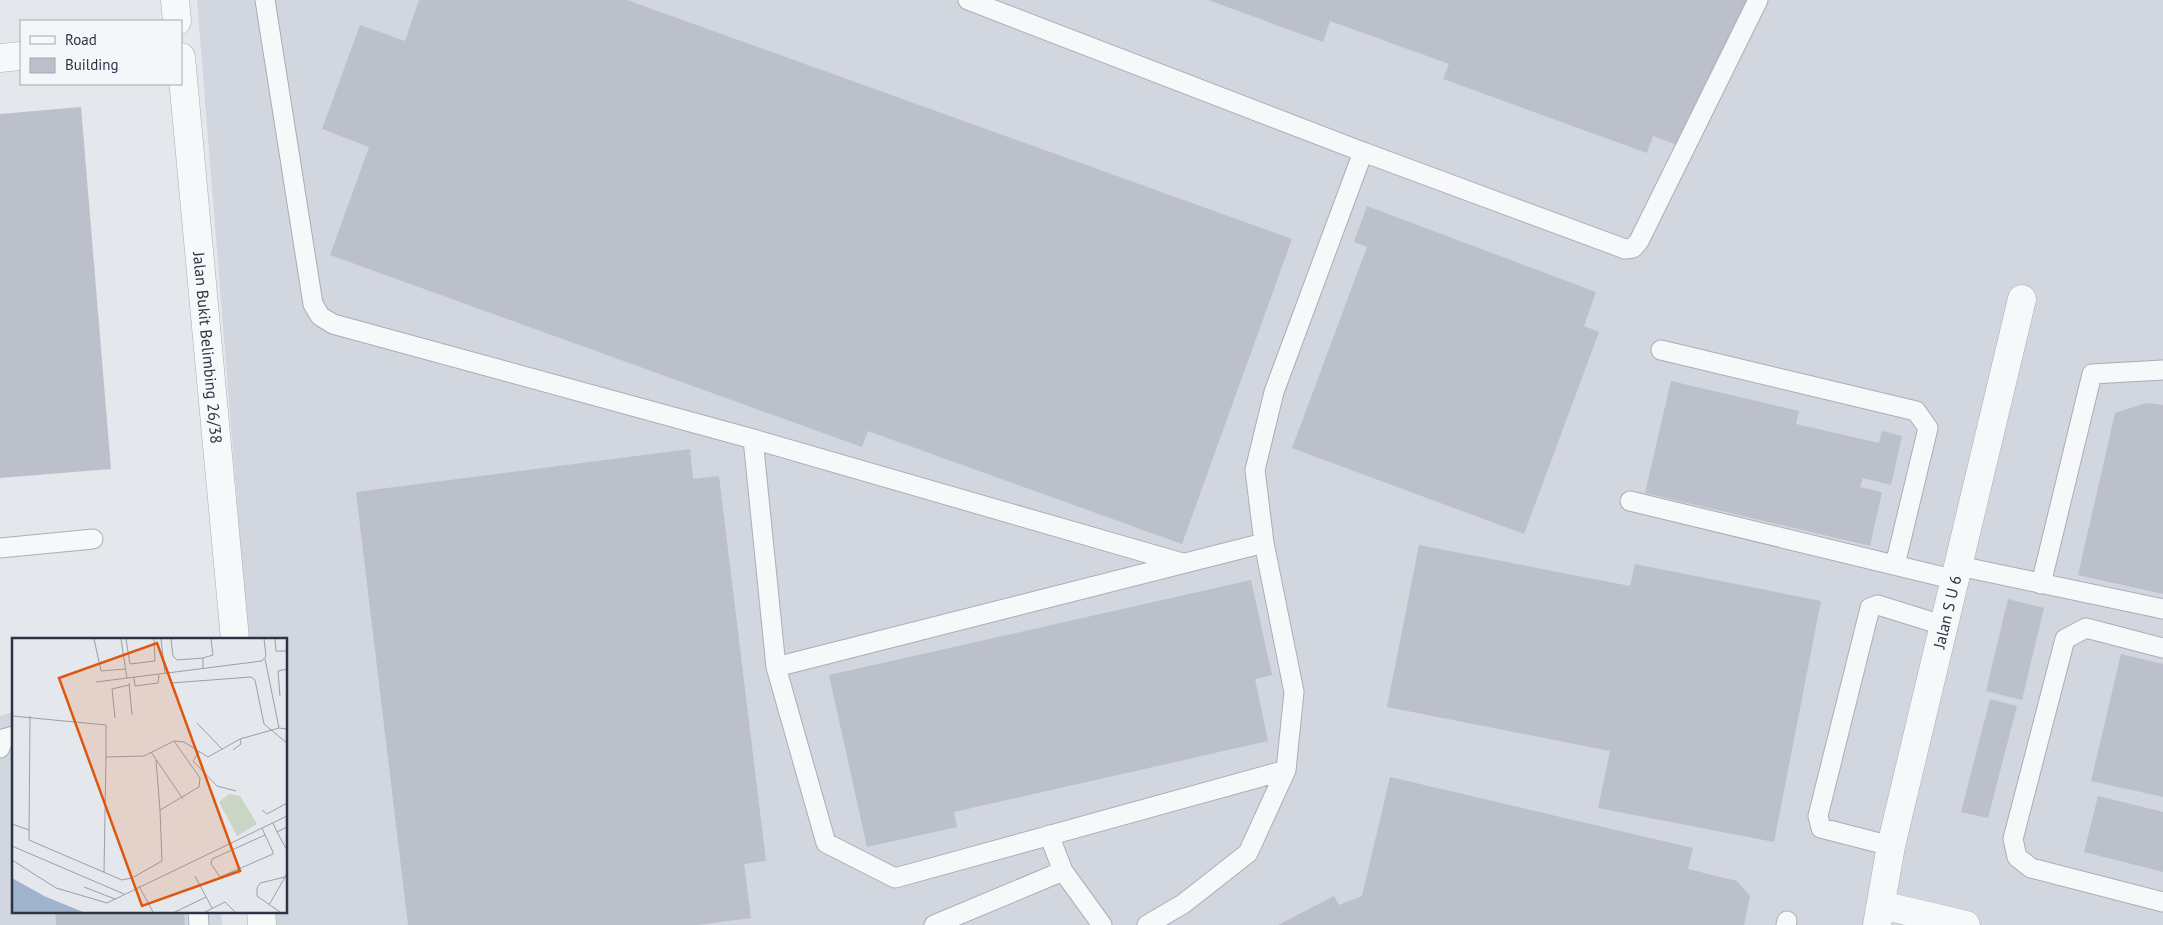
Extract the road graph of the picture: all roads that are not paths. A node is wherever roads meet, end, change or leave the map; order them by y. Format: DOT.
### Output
graph roads {
  1 [pos="175,0"];
  2 [pos="265,0"];
  3 [pos="968,0"];
  4 [pos="1758,0"];
  5 [pos="178,20"];
  6 [pos="20,56"];
  7 [pos="0,58"];
  8 [pos="182,67"];
  9 [pos="1363,152"];
  10 [pos="2022,299"];
  11 [pos="1661,350"];
  12 [pos="2163,370"];
  13 [pos="753,439"];
  14 [pos="1630,501"];
  15 [pos="93,539"];
  16 [pos="1264,543"];
  17 [pos="0,548"];
  18 [pos="1184,564"];
  19 [pos="1895,565"];
  20 [pos="1957,573"];
  21 [pos="2041,584"];
  22 [pos="2163,609"];
  23 [pos="1945,626"];
  24 [pos="235,638"];
  25 [pos="2163,648"];
  26 [pos="776,667"];
  27 [pos="12,737"];
  28 [pos="0,748"];
  29 [pos="1286,770"];
  30 [pos="1049,835"];
  31 [pos="1891,846"];
  32 [pos="1063,871"];
  33 [pos="2163,902"];
  34 [pos="198,912"];
  35 [pos="261,912"];
  36 [pos="1879,915"];
  37 [pos="199,925"];
  38 [pos="262,925"];
  39 [pos="934,925"];
  40 [pos="1102,925"];
  41 [pos="1147,925"];
  42 [pos="1966,925"];
  1 -- 5 [label="street"];
  2 -- 13 [label="lane"];
  3 -- 9 [label="lane"];
  4 -- 9 [label="lane"];
  6 -- 7 [label="street"];
  8 -- 24 [label="street, Jalan Bukit Belimbing 26/38"];
  9 -- 16 [label="lane"];
  10 -- 20 [label="street, Jalan S U 6"];
  11 -- 19 [label="lane"];
  12 -- 21 [label="lane"];
  13 -- 18 [label="lane"];
  13 -- 26 [label="lane"];
  14 -- 19 [label="lane"];
  15 -- 17 [label="lane"];
  16 -- 18 [label="lane"];
  16 -- 29 [label="lane"];
  18 -- 26 [label="lane"];
  19 -- 20 [label="lane"];
  20 -- 21 [label="lane"];
  20 -- 23 [label="street, Jalan S U 6"];
  21 -- 22 [label="lane"];
  23 -- 31 [label="street, Jalan S U 6"];
  23 -- 31 [label="lane"];
  25 -- 33 [label="lane"];
  26 -- 30 [label="lane"];
  27 -- 28 [label="lane"];
  29 -- 30 [label="lane"];
  29 -- 41 [label="lane"];
  30 -- 32 [label="lane"];
  31 -- 36 [label="street, Jalan S U 6"];
  32 -- 39 [label="lane"];
  32 -- 40 [label="lane"];
  34 -- 37 [label="lane"];
  35 -- 38 [label="street"];
  36 -- 42 [label="street"];
}
